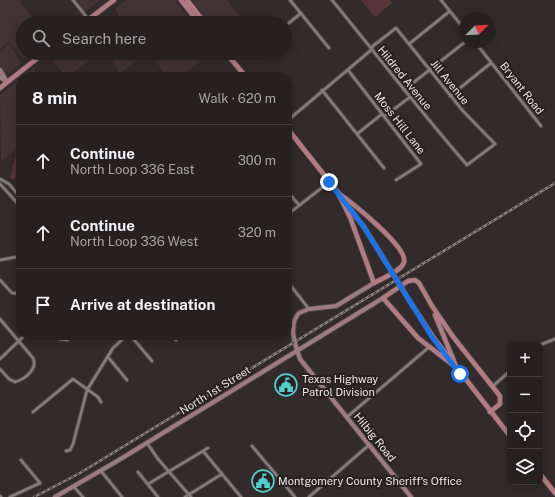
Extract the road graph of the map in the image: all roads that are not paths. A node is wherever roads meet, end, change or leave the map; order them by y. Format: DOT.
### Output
graph roads {
  1 [pos="72,0"];
  2 [pos="114,0"];
  3 [pos="181,0"];
  4 [pos="187,0"];
  5 [pos="290,0"];
  6 [pos="332,0"];
  7 [pos="441,0"];
  8 [pos="450,11"];
  9 [pos="194,12"];
  10 [pos="301,13"];
  11 [pos="86,16"];
  12 [pos="94,16"];
  13 [pos="197,16"];
  14 [pos="292,20"];
  15 [pos="459,22"];
  16 [pos="409,44"];
  17 [pos="459,47"];
  18 [pos="329,48"];
  19 [pos="480,48"];
  20 [pos="372,49"];
  21 [pos="35,60"];
  22 [pos="232,60"];
  23 [pos="492,63"];
  24 [pos="0,70"];
  25 [pos="348,70"];
  26 [pos="430,70"];
  27 [pos="20,72"];
  28 [pos="242,72"];
  29 [pos="16,75"];
  30 [pos="0,77"];
  31 [pos="7,82"];
  32 [pos="0,88"];
  33 [pos="322,90"];
  34 [pos="404,90"];
  35 [pos="450,96"];
  36 [pos="410,97"];
  37 [pos="382,114"];
  38 [pos="385,116"];
  39 [pos="292,117"];
  40 [pos="541,126"];
  41 [pos="357,134"];
  42 [pos="292,137"];
  43 [pos="467,165"];
  44 [pos="384,168"];
  45 [pos="0,179"];
  46 [pos="396,180"];
  47 [pos="329,182"];
  48 [pos="0,184"];
  49 [pos="16,192"];
  50 [pos="338,193"];
  51 [pos="292,196"];
  52 [pos="16,202"];
  53 [pos="299,205"];
  54 [pos="292,211"];
  55 [pos="16,257"];
  56 [pos="0,260"];
  57 [pos="0,280"];
  58 [pos="374,283"];
  59 [pos="292,287"];
  60 [pos="16,293"];
  61 [pos="383,298"];
  62 [pos="432,306"];
  63 [pos="309,309"];
  64 [pos="0,319"];
  65 [pos="16,337"];
  66 [pos="555,339"];
  67 [pos="121,340"];
  68 [pos="134,340"];
  69 [pos="20,342"];
  70 [pos="543,345"];
  71 [pos="428,348"];
  72 [pos="296,350"];
  73 [pos="108,357"];
  74 [pos="0,359"];
  75 [pos="152,361"];
  76 [pos="453,365"];
  77 [pos="0,369"];
  78 [pos="457,370"];
  79 [pos="507,374"];
  80 [pos="127,380"];
  81 [pos="493,386"];
  82 [pos="87,390"];
  83 [pos="101,402"];
  84 [pos="33,412"];
  85 [pos="490,412"];
  86 [pos="347,417"];
  87 [pos="507,432"];
  88 [pos="148,442"];
  89 [pos="369,445"];
  90 [pos="252,446"];
  91 [pos="208,448"];
  92 [pos="66,451"];
  93 [pos="203,451"];
  94 [pos="22,460"];
  95 [pos="101,471"];
  96 [pos="138,472"];
  97 [pos="169,472"];
  98 [pos="222,474"];
  99 [pos="543,478"];
  100 [pos="148,484"];
  101 [pos="74,487"];
  102 [pos="555,493"];
  103 [pos="190,496"];
  104 [pos="10,497"];
  105 [pos="55,497"];
  106 [pos="83,497"];
  107 [pos="122,497"];
  108 [pos="158,497"];
  109 [pos="185,497"];
  110 [pos="241,497"];
  111 [pos="295,497"];
  112 [pos="309,497"];
  113 [pos="410,497"];
  1 -- 11 [label="street"];
  2 -- 12 [label="main road"];
  3 -- 9 [label="main road"];
  4 -- 9 [label="main road"];
  5 -- 10 [label="street"];
  6 -- 20 [label="street, Hildred Avenue"];
  7 -- 8 [label="street"];
  8 -- 15 [label="street"];
  8 -- 16 [label="street"];
  9 -- 13 [label="main road"];
  10 -- 14 [label="street"];
  10 -- 18 [label="street"];
  16 -- 20 [label="street, Jill Avenue"];
  16 -- 26 [label="street, Jill Avenue"];
  17 -- 26 [label="street"];
  19 -- 23 [label="street, Bryant Road"];
  20 -- 25 [label="street"];
  20 -- 34 [label="street, Hildred Avenue"];
  21 -- 27 [label="main road"];
  22 -- 28 [label="main road"];
  23 -- 35 [label="street"];
  23 -- 40 [label="street, Bryant Road"];
  24 -- 31 [label="street"];
  25 -- 33 [label="street"];
  25 -- 37 [label="street, Moss Hill Lane"];
  26 -- 34 [label="street"];
  26 -- 35 [label="street, Jill Avenue"];
  29 -- 31 [label="main road"];
  30 -- 31 [label="street"];
  31 -- 32 [label="main road"];
  33 -- 39 [label="street"];
  33 -- 41 [label="street"];
  34 -- 36 [label="street, Hildred Avenue"];
  35 -- 43 [label="street, Jill Avenue"];
  36 -- 38 [label="street"];
  36 -- 43 [label="street, Hildred Avenue"];
  37 -- 38 [label="street, Moss Hill Lane"];
  37 -- 41 [label="street"];
  38 -- 46 [label="street, Moss Hill Lane"];
  41 -- 44 [label="street"];
  42 -- 47 [label="main road"];
  45 -- 49 [label="street"];
  47 -- 50 [label="main road"];
  47 -- 53 [label="street"];
  48 -- 52 [label="street"];
  50 -- 58 [label="main road"];
  50 -- 58 [label="main road"];
  50 -- 76 [label="main road, bridge"];
  51 -- 53 [label="street"];
  53 -- 54 [label="street"];
  55 -- 56 [label="street"];
  57 -- 60 [label="street"];
  58 -- 63 [label="street"];
  59 -- 63 [label="street"];
  61 -- 62 [label="main road"];
  61 -- 71 [label="main road"];
  61 -- 72 [label="street, North 1st Street"];
  62 -- 78 [label="main road"];
  62 -- 81 [label="main road"];
  63 -- 72 [label="street"];
  64 -- 65 [label="street"];
  66 -- 70 [label="street"];
  67 -- 73 [label="street"];
  68 -- 75 [label="street"];
  69 -- 74 [label="street"];
  69 -- 77 [label="street"];
  71 -- 76 [label="main road"];
  71 -- 86 [label="street"];
  72 -- 86 [label="street, Hilbig Road"];
  72 -- 88 [label="street, North 1st Street"];
  73 -- 80 [label="street"];
  73 -- 82 [label="street"];
  76 -- 78 [label="main road"];
  78 -- 85 [label="main road"];
  79 -- 81 [label="street"];
  81 -- 85 [label="main road"];
  82 -- 83 [label="street"];
  82 -- 84 [label="street"];
  82 -- 92 [label="street"];
  85 -- 87 [label="main road"];
  86 -- 89 [label="street, Hilbig Road"];
  88 -- 95 [label="street, North 1st Street"];
  88 -- 97 [label="street"];
  89 -- 112 [label="street"];
  89 -- 113 [label="street, Hilbig Road"];
  90 -- 111 [label="street"];
  91 -- 93 [label="street"];
  93 -- 97 [label="street"];
  93 -- 98 [label="street"];
  94 -- 104 [label="street"];
  95 -- 101 [label="street, North 1st Street"];
  95 -- 107 [label="street"];
  96 -- 100 [label="street"];
  97 -- 100 [label="street"];
  97 -- 103 [label="street"];
  98 -- 103 [label="street"];
  98 -- 110 [label="street"];
  99 -- 102 [label="main road"];
  100 -- 108 [label="street"];
  101 -- 105 [label="street, North 1st Street"];
  101 -- 106 [label="street"];
  103 -- 109 [label="street"];
}
